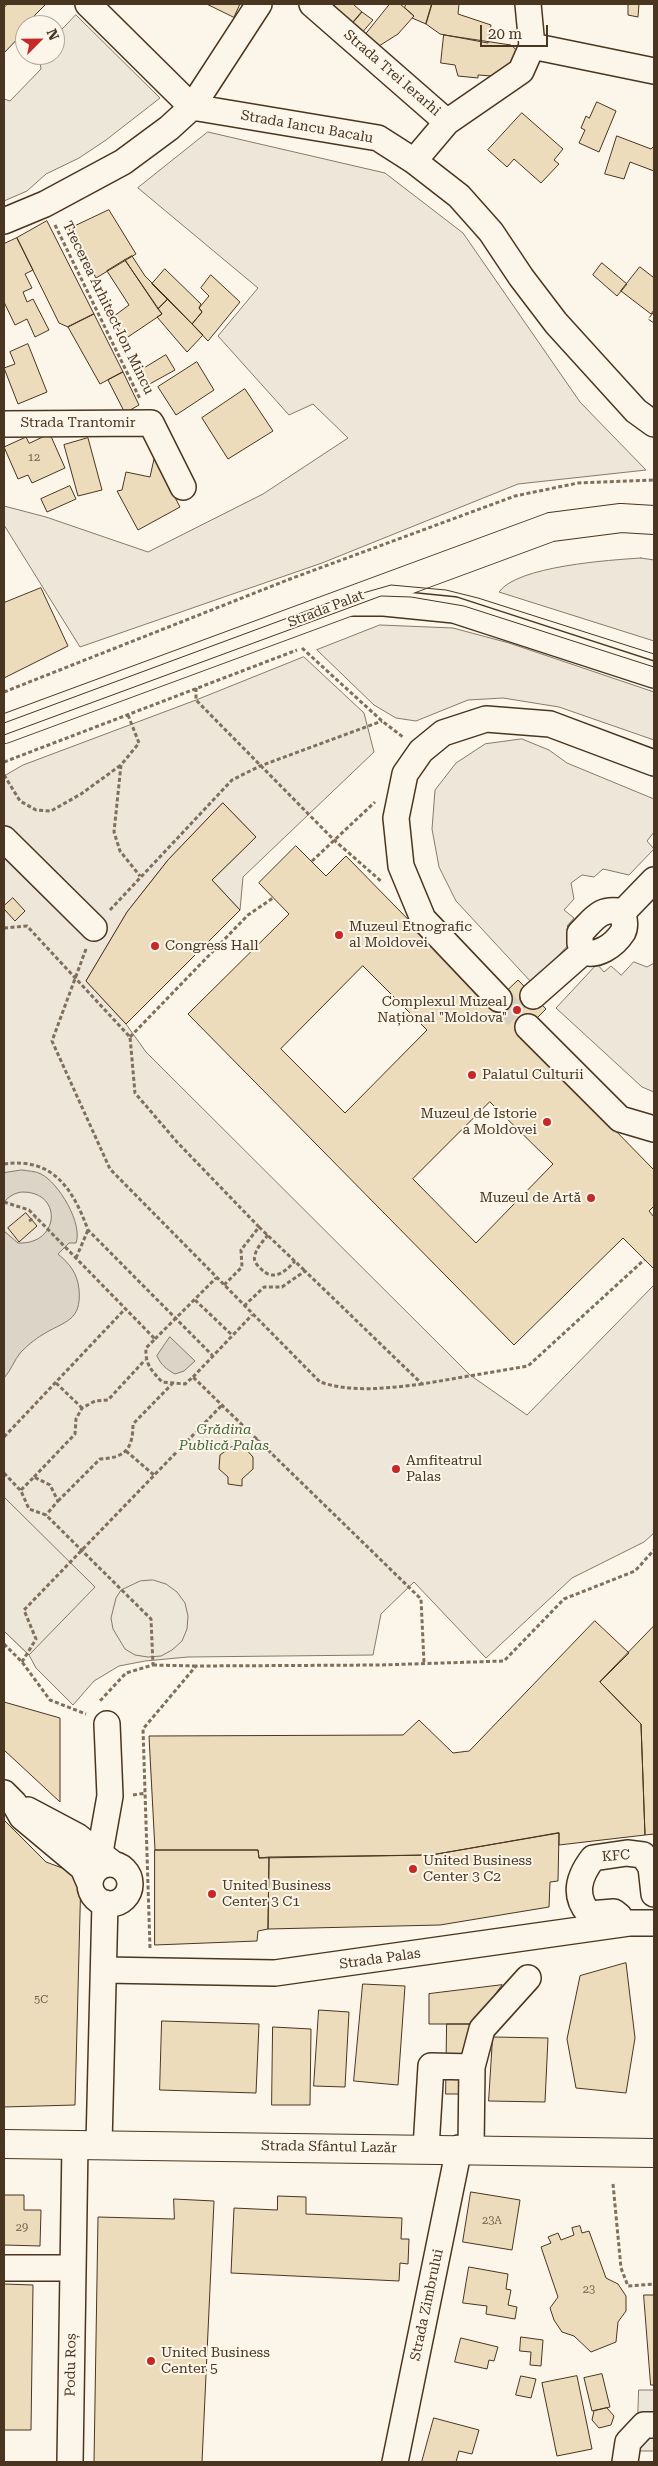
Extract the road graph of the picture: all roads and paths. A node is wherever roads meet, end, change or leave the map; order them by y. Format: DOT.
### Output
graph roads {
  1 [pos="88,4"];
  2 [pos="259,4"];
  3 [pos="312,4"];
  4 [pos="528,4"];
  5 [pos="532,46"];
  6 [pos="654,70"];
  7 [pos="192,106"];
  8 [pos="447,122"];
  9 [pos="414,161"];
  10 [pos="45,204"];
  11 [pos="4,221"];
  12 [pos="152,423"];
  13 [pos="4,424"];
  14 [pos="654,424"];
  15 [pos="654,480"];
  16 [pos="183,487"];
  17 [pos="654,520"];
  18 [pos="340,603"];
  19 [pos="654,675"];
  20 [pos="196,688"];
  21 [pos="4,692"];
  22 [pos="128,715"];
  23 [pos="382,721"];
  24 [pos="4,729"];
  25 [pos="422,751"];
  26 [pos="4,762"];
  27 [pos="654,763"];
  28 [pos="122,765"];
  29 [pos="260,766"];
  30 [pos="4,775"];
  31 [pos="376,800"];
  32 [pos="4,839"];
  33 [pos="334,840"];
  34 [pos="312,861"];
  35 [pos="140,876"];
  36 [pos="654,880"];
  37 [pos="386,886"];
  38 [pos="273,898"];
  39 [pos="4,928"];
  40 [pos="94,928"];
  41 [pos="75,977"];
  42 [pos="533,996"];
  43 [pos="499,998"];
  44 [pos="528,1027"];
  45 [pos="130,1036"];
  46 [pos="654,1129"];
  47 [pos="4,1164"];
  48 [pos="4,1202"];
  49 [pos="36,1217"];
  50 [pos="29,1221"];
  51 [pos="259,1227"];
  52 [pos="88,1230"];
  53 [pos="268,1235"];
  54 [pos="76,1258"];
  55 [pos="644,1260"];
  56 [pos="295,1261"];
  57 [pos="305,1271"];
  58 [pos="216,1278"];
  59 [pos="223,1286"];
  60 [pos="195,1300"];
  61 [pos="244,1306"];
  62 [pos="126,1309"];
  63 [pos="252,1315"];
  64 [pos="175,1320"];
  65 [pos="232,1335"];
  66 [pos="155,1339"];
  67 [pos="212,1355"];
  68 [pos="146,1360"];
  69 [pos="193,1377"];
  70 [pos="56,1383"];
  71 [pos="172,1384"];
  72 [pos="422,1384"];
  73 [pos="223,1404"];
  74 [pos="82,1408"];
  75 [pos="4,1437"];
  76 [pos="258,1439"];
  77 [pos="248,1450"];
  78 [pos="126,1451"];
  79 [pos="4,1473"];
  80 [pos="154,1475"];
  81 [pos="34,1477"];
  82 [pos="21,1490"];
  83 [pos="58,1502"];
  84 [pos="46,1515"];
  85 [pos="82,1550"];
  86 [pos="654,1550"];
  87 [pos="4,1644"];
  88 [pos="22,1662"];
  89 [pos="424,1664"];
  90 [pos="153,1665"];
  91 [pos="196,1666"];
  92 [pos="98,1716"];
  93 [pos="146,1793"];
  94 [pos="127,1795"];
  95 [pos="9,1798"];
  96 [pos="100,1867"];
  97 [pos="654,1894"];
  98 [pos="112,1903"];
  99 [pos="629,1923"];
  100 [pos="654,1924"];
  101 [pos="104,1970"];
  102 [pos="130,1971"];
  103 [pos="528,1978"];
  104 [pos="472,2067"];
  105 [pos="4,2144"];
  106 [pos="87,2144"];
  107 [pos="426,2148"];
  108 [pos="465,2149"];
  109 [pos="654,2153"];
  110 [pos="613,2184"];
  111 [pos="4,2268"];
  112 [pos="72,2268"];
  113 [pos="654,2284"];
  114 [pos="654,2425"];
  115 [pos="70,2462"];
  116 [pos="395,2462"];
  117 [pos="625,2462"];
  1 -- 7 [label="street"];
  2 -- 7 [label="street"];
  3 -- 8 [label="street, Strada Trei Ierarhi"];
  4 -- 5 [label="street"];
  5 -- 6 [label="street"];
  5 -- 8 [label="street, Strada Trei Ierarhi"];
  7 -- 9 [label="street, Strada Iancu Bacalu"];
  7 -- 10 [label="street"];
  8 -- 9 [label="street"];
  9 -- 14 [label="street, Strada Iancu Bacalu"];
  10 -- 11 [label="street"];
  10 -- 12 [label="path, Trecerea Arhitect Ion Mincu"];
  12 -- 13 [label="street, Strada Trantomir"];
  12 -- 16 [label="street"];
  15 -- 21 [label="path"];
  17 -- 18 [label="main road, Strada Palat"];
  18 -- 19 [label="street"];
  18 -- 24 [label="main road, Strada Palat"];
  20 -- 22 [label="path"];
  20 -- 23 [label="path"];
  20 -- 29 [label="path"];
  22 -- 26 [label="path"];
  22 -- 28 [label="path"];
  23 -- 25 [label="path"];
  23 -- 29 [label="path"];
  25 -- 27 [label="street"];
  25 -- 43 [label="street"];
  28 -- 30 [label="path"];
  28 -- 35 [label="path"];
  29 -- 33 [label="path"];
  29 -- 35 [label="path"];
  31 -- 33 [label="path"];
  32 -- 40 [label="street"];
  33 -- 34 [label="path"];
  33 -- 37 [label="path"];
  35 -- 40 [label="path"];
  36 -- 42 [label="street"];
  38 -- 45 [label="path"];
  39 -- 41 [label="path"];
  40 -- 41 [label="path"];
  41 -- 45 [label="path"];
  41 -- 58 [label="path"];
  44 -- 46 [label="street"];
  45 -- 51 [label="path"];
  47 -- 52 [label="path"];
  48 -- 49 [label="path"];
  49 -- 50 [label="path"];
  49 -- 54 [label="path"];
  51 -- 53 [label="path"];
  51 -- 59 [label="path"];
  52 -- 54 [label="path"];
  52 -- 64 [label="path"];
  53 -- 56 [label="path"];
  53 -- 56 [label="path"];
  54 -- 62 [label="path"];
  55 -- 72 [label="path"];
  56 -- 57 [label="path"];
  57 -- 61 [label="path"];
  57 -- 72 [label="path"];
  58 -- 59 [label="path"];
  58 -- 60 [label="path"];
  59 -- 61 [label="path"];
  60 -- 64 [label="path"];
  60 -- 65 [label="path"];
  61 -- 63 [label="path"];
  62 -- 66 [label="path"];
  62 -- 70 [label="path"];
  63 -- 65 [label="path"];
  63 -- 72 [label="path"];
  64 -- 66 [label="path"];
  64 -- 67 [label="path"];
  65 -- 67 [label="path"];
  66 -- 68 [label="path"];
  67 -- 69 [label="path"];
  68 -- 71 [label="path"];
  68 -- 74 [label="path"];
  69 -- 71 [label="path"];
  69 -- 73 [label="path"];
  70 -- 74 [label="path"];
  70 -- 75 [label="path"];
  71 -- 78 [label="path"];
  73 -- 76 [label="path"];
  73 -- 80 [label="path"];
  74 -- 81 [label="path"];
  76 -- 77 [label="path"];
  76 -- 89 [label="path"];
  78 -- 80 [label="path"];
  78 -- 83 [label="path"];
  79 -- 82 [label="path"];
  80 -- 85 [label="path"];
  81 -- 82 [label="path"];
  81 -- 83 [label="path"];
  82 -- 84 [label="path"];
  83 -- 84 [label="path"];
  84 -- 85 [label="path"];
  85 -- 88 [label="path"];
  85 -- 90 [label="path"];
  86 -- 89 [label="path"];
  87 -- 88 [label="path"];
  88 -- 92 [label="path"];
  89 -- 91 [label="path"];
  90 -- 91 [label="path"];
  90 -- 92 [label="path"];
  91 -- 93 [label="path"];
  92 -- 96 [label="street"];
  93 -- 94 [label="path"];
  93 -- 102 [label="path"];
  95 -- 96 [label="street"];
  96 -- 98 [label="street"];
  96 -- 98 [label="street"];
  97 -- 99 [label="street, KFC"];
  98 -- 101 [label="street"];
  99 -- 100 [label="street, Strada Palas"];
  99 -- 102 [label="street, Strada Palas"];
  101 -- 102 [label="street, Strada Palas"];
  101 -- 106 [label="street"];
  103 -- 104 [label="street, Strada Zimbrului"];
  104 -- 107 [label="street"];
  104 -- 108 [label="street, Strada Zimbrului"];
  105 -- 106 [label="main road, Strada Sfântul Lazăr"];
  106 -- 107 [label="main road, Strada Sfântul Lazăr"];
  106 -- 112 [label="street, Podu Roș"];
  107 -- 108 [label="main road, Strada Sfântul Lazăr"];
  108 -- 109 [label="main road, Strada Sfântul Lazăr"];
  108 -- 116 [label="street, Strada Zimbrului"];
  110 -- 113 [label="path"];
  111 -- 112 [label="street"];
  112 -- 115 [label="street, Podu Roș"];
  114 -- 117 [label="street"];
}
